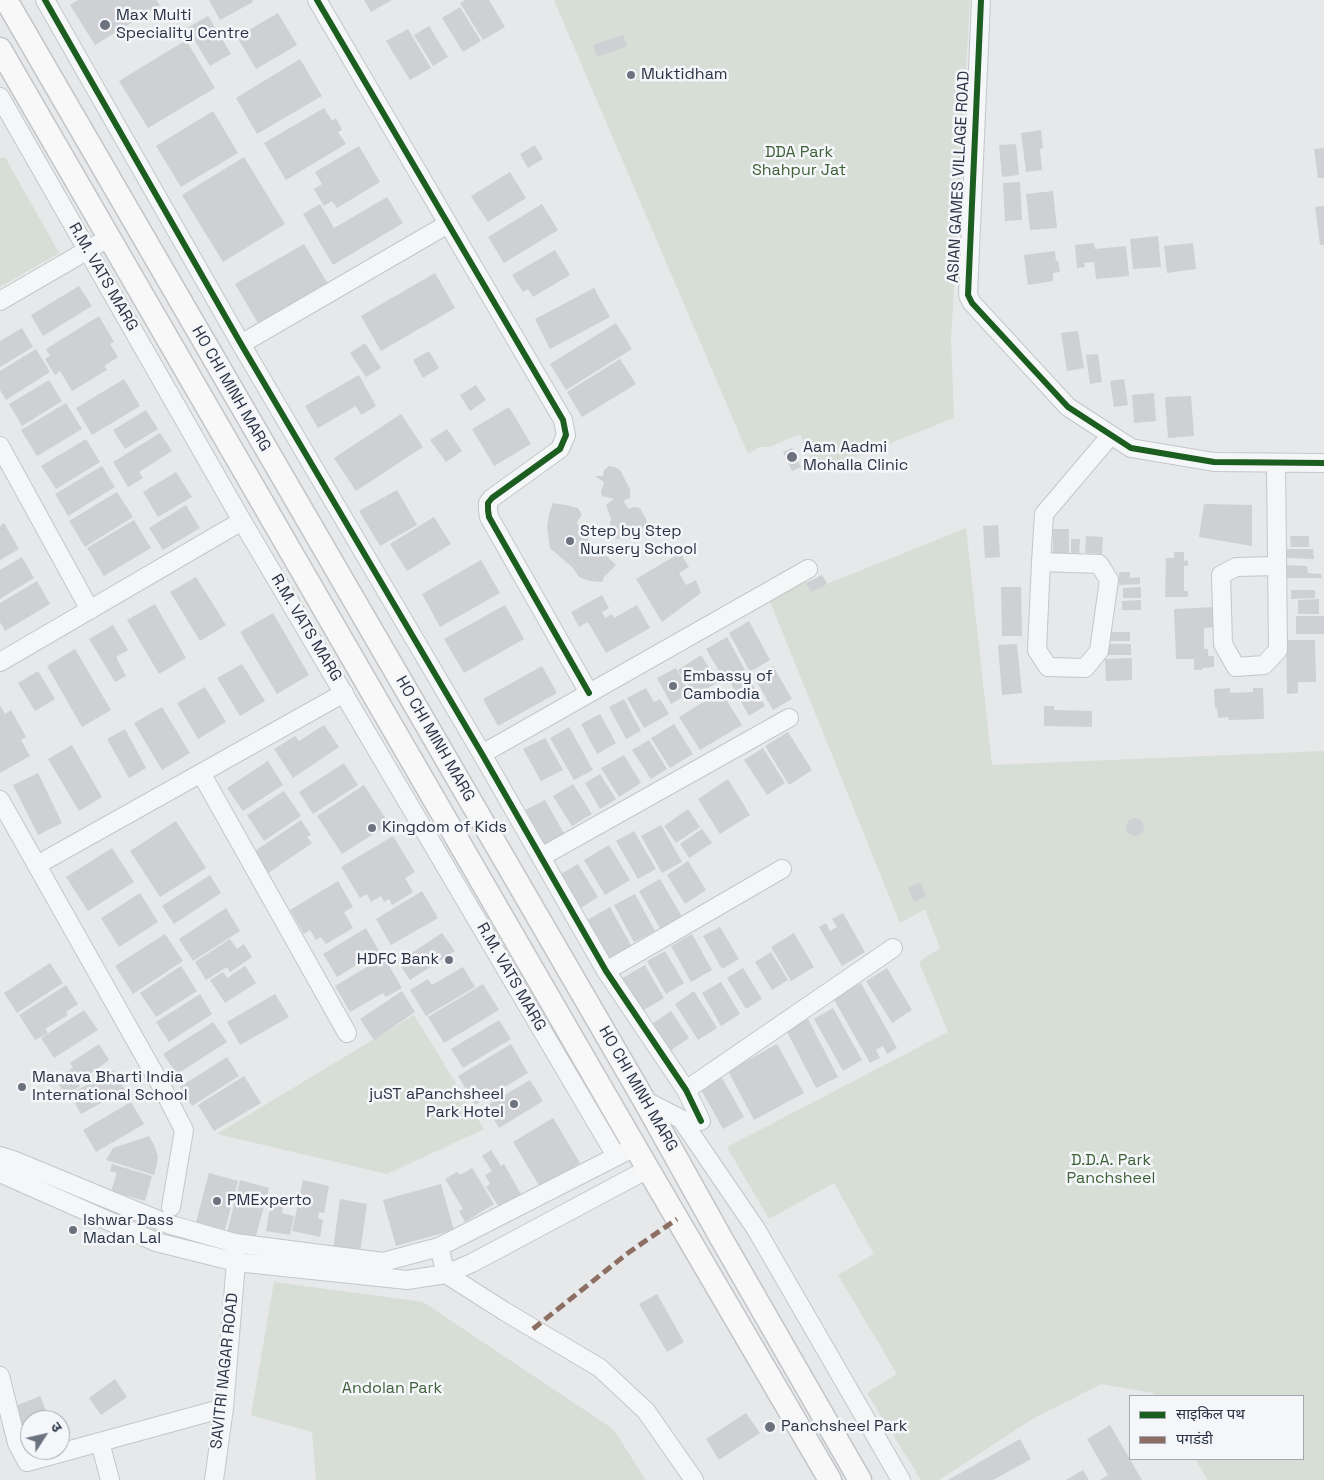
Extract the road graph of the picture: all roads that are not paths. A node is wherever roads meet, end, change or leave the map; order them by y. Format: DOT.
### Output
graph roads {
  1 [pos="6,0"];
  2 [pos="45,0"];
  3 [pos="318,0"];
  4 [pos="981,0"];
  5 [pos="0,49"];
  6 [pos="0,97"];
  7 [pos="448,224"];
  8 [pos="109,237"];
  9 [pos="88,250"];
  10 [pos="0,301"];
  11 [pos="240,344"];
  12 [pos="1111,435"];
  13 [pos="0,446"];
  14 [pos="1276,463"];
  15 [pos="1324,463"];
  16 [pos="242,521"];
  17 [pos="1041,562"];
  18 [pos="1277,566"];
  19 [pos="808,569"];
  20 [pos="90,610"];
  21 [pos="0,662"];
  22 [pos="344,693"];
  23 [pos="589,693"];
  24 [pos="789,718"];
  25 [pos="482,754"];
  26 [pos="201,773"];
  27 [pos="0,800"];
  28 [pos="541,857"];
  29 [pos="37,865"];
  30 [pos="782,869"];
  31 [pos="893,948"];
  32 [pos="606,971"];
  33 [pos="347,1033"];
  34 [pos="686,1090"];
  35 [pos="644,1100"];
  36 [pos="701,1121"];
  37 [pos="626,1151"];
  38 [pos="5,1167"];
  39 [pos="648,1169"];
  40 [pos="584,1173"];
  41 [pos="595,1196"];
  42 [pos="534,1198"];
  43 [pos="171,1207"];
  44 [pos="547,1223"];
  45 [pos="235,1243"];
  46 [pos="439,1247"];
  47 [pos="236,1262"];
  48 [pos="446,1274"];
  49 [pos="0,1376"];
  50 [pos="224,1408"];
  51 [pos="100,1442"];
  52 [pos="110,1480"];
  53 [pos="214,1480"];
  54 [pos="694,1480"];
  55 [pos="830,1480"];
  56 [pos="860,1480"];
  57 [pos="901,1480"];
  1 -- 35 [label="main road, HO CHI MINH MARG"];
  2 -- 11 [label="street"];
  3 -- 7 [label="street"];
  4 -- 12 [label="street, ASIAN GAMES VILLAGE ROAD"];
  5 -- 8 [label="main road, HO CHI MINH MARG"];
  6 -- 9 [label="street, R.M. VATS MARG"];
  7 -- 11 [label="street"];
  7 -- 23 [label="street"];
  8 -- 9 [label="street"];
  8 -- 37 [label="main road, HO CHI MINH MARG"];
  9 -- 10 [label="street"];
  9 -- 16 [label="street, R.M. VATS MARG"];
  11 -- 25 [label="street"];
  12 -- 14 [label="street, ASIAN GAMES VILLAGE ROAD"];
  12 -- 17 [label="street"];
  13 -- 20 [label="street"];
  14 -- 15 [label="street, ASIAN GAMES VILLAGE ROAD"];
  14 -- 18 [label="street"];
  16 -- 20 [label="street"];
  16 -- 22 [label="street, R.M. VATS MARG"];
  17 -- 17 [label="street"];
  18 -- 18 [label="street"];
  19 -- 23 [label="street"];
  20 -- 21 [label="street"];
  22 -- 26 [label="street"];
  22 -- 37 [label="street, R.M. VATS MARG"];
  23 -- 25 [label="street"];
  24 -- 28 [label="street"];
  25 -- 28 [label="street"];
  26 -- 29 [label="street"];
  26 -- 33 [label="street"];
  27 -- 29 [label="street"];
  28 -- 32 [label="street"];
  29 -- 43 [label="street"];
  30 -- 32 [label="street"];
  31 -- 34 [label="street"];
  32 -- 34 [label="street"];
  34 -- 36 [label="street"];
  35 -- 56 [label="main road, HO CHI MINH MARG"];
  35 -- 57 [label="street"];
  37 -- 39 [label="main road, HO CHI MINH MARG"];
  37 -- 40 [label="street"];
  38 -- 45 [label="street"];
  38 -- 47 [label="street"];
  39 -- 41 [label="street"];
  39 -- 55 [label="main road, HO CHI MINH MARG"];
  40 -- 41 [label="street"];
  40 -- 42 [label="street"];
  41 -- 44 [label="street"];
  42 -- 44 [label="street"];
  42 -- 46 [label="street"];
  44 -- 48 [label="street"];
  45 -- 46 [label="street"];
  45 -- 47 [label="street, SAVITRI NAGAR ROAD"];
  46 -- 48 [label="street"];
  47 -- 48 [label="street"];
  47 -- 50 [label="street, SAVITRI NAGAR ROAD"];
  48 -- 54 [label="street"];
  49 -- 51 [label="street"];
  50 -- 51 [label="street"];
  50 -- 53 [label="street, SAVITRI NAGAR ROAD"];
  51 -- 52 [label="street"];
}
